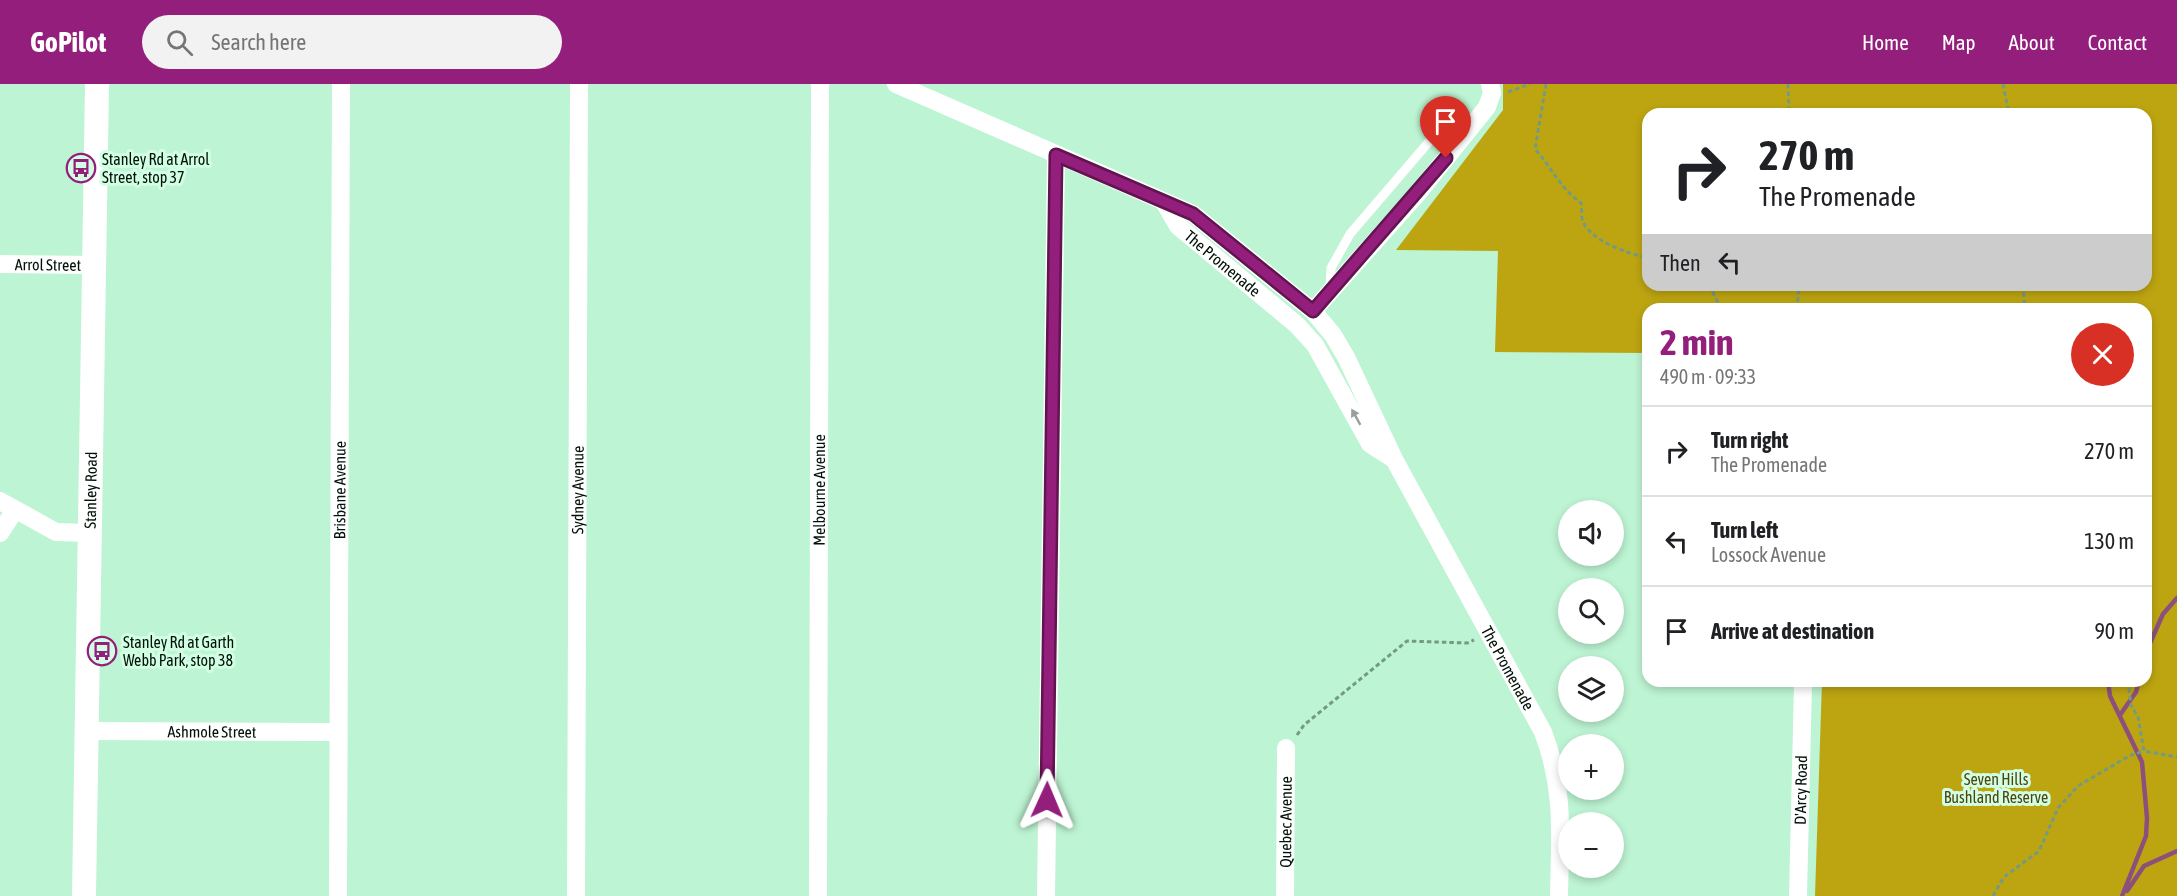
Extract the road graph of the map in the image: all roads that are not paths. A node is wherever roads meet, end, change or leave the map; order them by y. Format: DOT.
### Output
graph roads {
  1 [pos="98,84"];
  2 [pos="341,84"];
  3 [pos="579,84"];
  4 [pos="820,84"];
  5 [pos="896,84"];
  6 [pos="1491,89"];
  7 [pos="1445,123"];
  8 [pos="1056,155"];
  9 [pos="1164,202"];
  10 [pos="0,264"];
  11 [pos="95,265"];
  12 [pos="1329,292"];
  13 [pos="1313,311"];
  14 [pos="1394,459"];
  15 [pos="8,505"];
  16 [pos="0,533"];
  17 [pos="89,533"];
  18 [pos="1803,687"];
  19 [pos="86,731"];
  20 [pos="337,732"];
  21 [pos="1286,748"];
  22 [pos="84,896"];
  23 [pos="338,896"];
  24 [pos="576,896"];
  25 [pos="818,896"];
  26 [pos="1046,896"];
  27 [pos="1285,896"];
  28 [pos="1559,896"];
  29 [pos="1798,896"];
  1 -- 11 [label="main road, Stanley Road"];
  2 -- 20 [label="street, Brisbane Avenue"];
  3 -- 24 [label="street, Sydney Avenue"];
  4 -- 25 [label="street, Melbourne Avenue"];
  5 -- 8 [label="street, The Promenade"];
  6 -- 12 [label="street"];
  7 -- 12 [label="lane"];
  8 -- 9 [label="street, The Promenade"];
  8 -- 26 [label="street"];
  9 -- 13 [label="street, The Promenade"];
  14 -- 9 [label="street, The Promenade, one-way"];
  10 -- 11 [label="street, Arrol Street"];
  11 -- 17 [label="main road, Stanley Road"];
  12 -- 13 [label="street"];
  13 -- 14 [label="street, The Promenade"];
  14 -- 28 [label="street, The Promenade"];
  15 -- 16 [label="street"];
  15 -- 17 [label="street"];
  17 -- 19 [label="main road, Stanley Road"];
  18 -- 29 [label="street, D'Arcy Road"];
  19 -- 20 [label="street, Ashmole Street"];
  19 -- 22 [label="main road, Stanley Road"];
  20 -- 23 [label="street, Brisbane Avenue"];
  21 -- 27 [label="street, Quebec Avenue"];
}
